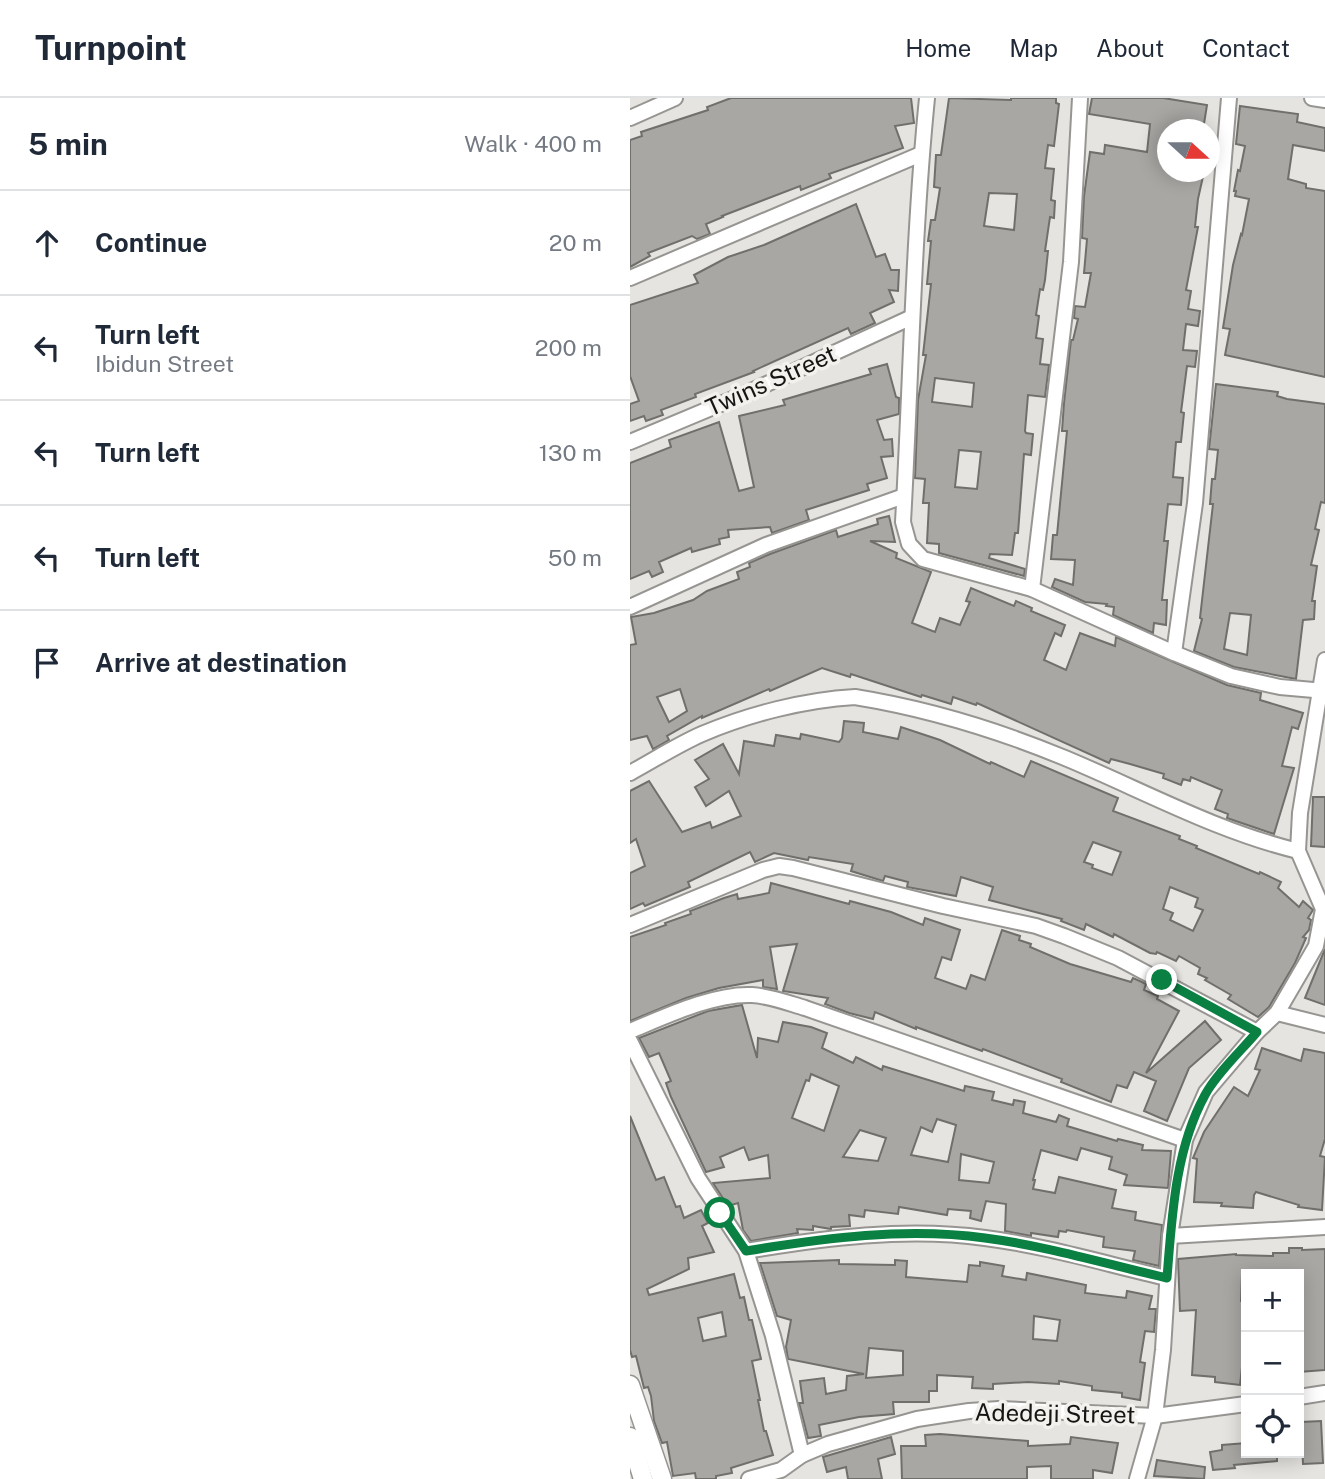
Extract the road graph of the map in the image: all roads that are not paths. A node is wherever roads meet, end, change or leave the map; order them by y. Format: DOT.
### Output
graph roads {
  1 [pos="675,98"];
  2 [pos="927,98"];
  3 [pos="1080,98"];
  4 [pos="1229,98"];
  5 [pos="1312,98"];
  6 [pos="1325,100"];
  7 [pos="630,118"];
  8 [pos="922,154"];
  9 [pos="630,278"];
  10 [pos="912,317"];
  11 [pos="630,442"];
  12 [pos="904,496"];
  13 [pos="1032,589"];
  14 [pos="630,607"];
  15 [pos="1174,653"];
  16 [pos="1325,660"];
  17 [pos="1323,690"];
  18 [pos="630,773"];
  19 [pos="1298,851"];
  20 [pos="1319,890"];
  21 [pos="630,925"];
  22 [pos="1277,1013"];
  23 [pos="1325,1025"];
  24 [pos="630,1031"];
  25 [pos="1257,1032"];
  26 [pos="630,1041"];
  27 [pos="1185,1140"];
  28 [pos="1325,1227"];
  29 [pos="1170,1236"];
  30 [pos="746,1251"];
  31 [pos="1167,1278"];
  32 [pos="630,1385"];
  33 [pos="1325,1393"];
  34 [pos="1304,1396"];
  35 [pos="1241,1405"];
  36 [pos="1155,1416"];
  37 [pos="630,1437"];
  38 [pos="802,1455"];
  39 [pos="643,1479"];
  40 [pos="662,1479"];
  41 [pos="749,1479"];
  42 [pos="1137,1479"];
  1 -- 7 [label="street"];
  2 -- 8 [label="street"];
  3 -- 13 [label="street"];
  4 -- 15 [label="street"];
  5 -- 6 [label="street"];
  8 -- 9 [label="street"];
  8 -- 10 [label="street"];
  10 -- 11 [label="street, Twins Street"];
  10 -- 12 [label="street"];
  12 -- 13 [label="street"];
  12 -- 14 [label="street"];
  13 -- 15 [label="street"];
  15 -- 17 [label="street"];
  16 -- 17 [label="street"];
  17 -- 19 [label="street"];
  18 -- 19 [label="street"];
  19 -- 20 [label="street"];
  20 -- 22 [label="street"];
  21 -- 25 [label="street"];
  22 -- 23 [label="street"];
  22 -- 25 [label="street"];
  24 -- 27 [label="street"];
  25 -- 27 [label="street"];
  26 -- 30 [label="street"];
  27 -- 29 [label="street"];
  28 -- 29 [label="street"];
  29 -- 31 [label="street"];
  30 -- 31 [label="street"];
  30 -- 38 [label="street"];
  31 -- 36 [label="street"];
  32 -- 40 [label="main road"];
  33 -- 34 [label="street"];
  35 -- 36 [label="street, Adedeji Street"];
  36 -- 38 [label="street, Adedeji Street"];
  36 -- 42 [label="street"];
  37 -- 39 [label="main road"];
  38 -- 41 [label="street, Adedeji Street"];
}
